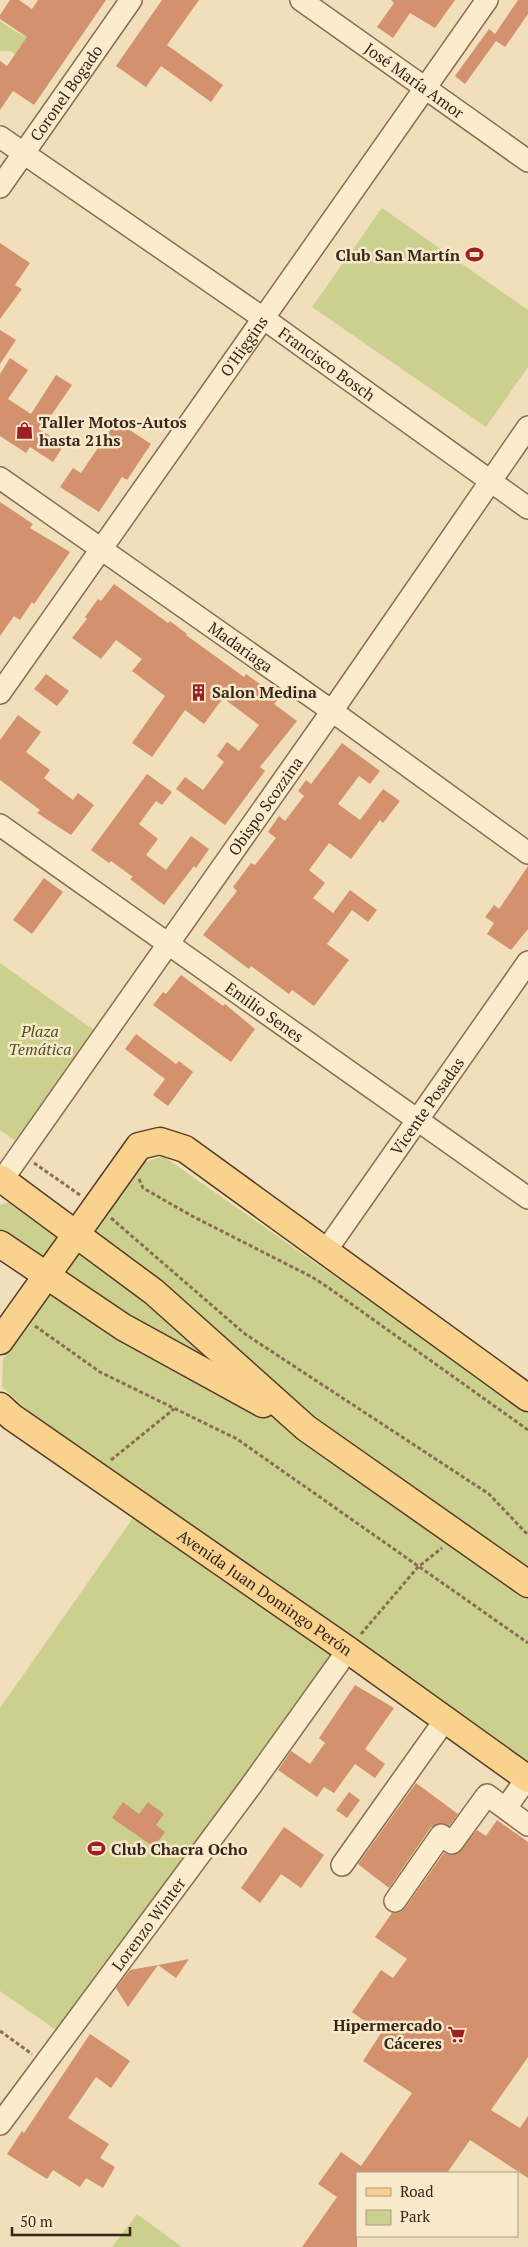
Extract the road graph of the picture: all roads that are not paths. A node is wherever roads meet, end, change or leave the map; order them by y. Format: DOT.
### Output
graph roads {
  1 [pos="131,0"];
  2 [pos="301,0"];
  3 [pos="487,0"];
  4 [pos="425,88"];
  5 [pos="0,137"];
  6 [pos="23,154"];
  7 [pos="528,161"];
  8 [pos="0,187"];
  9 [pos="264,318"];
  10 [pos="528,427"];
  11 [pos="0,478"];
  12 [pos="489,481"];
  13 [pos="528,508"];
  14 [pos="101,549"];
  15 [pos="0,693"];
  16 [pos="332,711"];
  17 [pos="0,825"];
  18 [pos="528,853"];
  19 [pos="168,944"];
  20 [pos="528,962"];
  21 [pos="418,1120"];
  22 [pos="1,1180"];
  23 [pos="528,1198"];
  24 [pos="76,1233"];
  25 [pos="0,1244"];
  26 [pos="325,1252"];
  27 [pos="48,1275"];
  28 [pos="0,1342"];
  29 [pos="528,1398"];
  30 [pos="0,1406"];
  31 [pos="306,1428"];
  32 [pos="528,1584"];
  33 [pos="348,1650"];
  34 [pos="445,1720"];
  35 [pos="528,1778"];
  36 [pos="506,1808"];
  37 [pos="528,1825"];
  38 [pos="342,1865"];
  39 [pos="395,1901"];
  40 [pos="0,2124"];
  1 -- 6 [label="street, Coronel Bogado"];
  2 -- 4 [label="street, José María Amor"];
  3 -- 4 [label="street, O'Higgins"];
  4 -- 7 [label="street, José María Amor"];
  4 -- 9 [label="street, O'Higgins"];
  5 -- 6 [label="street, Francisco Bosch"];
  6 -- 8 [label="street, Coronel Bogado"];
  6 -- 9 [label="street, Francisco Bosch"];
  9 -- 12 [label="street, Francisco Bosch"];
  9 -- 14 [label="street, O'Higgins"];
  10 -- 12 [label="street, Obispo Scozzina"];
  11 -- 14 [label="street, Madariaga"];
  12 -- 13 [label="street, Francisco Bosch"];
  12 -- 16 [label="street, Obispo Scozzina"];
  14 -- 15 [label="street, O'Higgins"];
  14 -- 16 [label="street, Madariaga"];
  16 -- 18 [label="street, Madariaga"];
  16 -- 19 [label="street, Obispo Scozzina"];
  17 -- 19 [label="street, Emilio Senes"];
  19 -- 21 [label="street, Emilio Senes"];
  19 -- 22 [label="street, Obispo Scozzina"];
  20 -- 21 [label="street, Vicente Posadas"];
  21 -- 23 [label="street, Emilio Senes"];
  21 -- 26 [label="street, Vicente Posadas"];
  22 -- 24 [label="main road"];
  24 -- 26 [label="main road"];
  24 -- 27 [label="main road"];
  24 -- 31 [label="main road"];
  25 -- 27 [label="main road"];
  26 -- 29 [label="main road"];
  27 -- 28 [label="main road"];
  27 -- 31 [label="main road"];
  30 -- 33 [label="main road, Avenida Juan Domingo Perón"];
  31 -- 32 [label="main road"];
  33 -- 34 [label="main road, Avenida Juan Domingo Perón"];
  33 -- 40 [label="street, Lorenzo Winter"];
  34 -- 35 [label="main road, Avenida Juan Domingo Perón"];
  34 -- 38 [label="street"];
  35 -- 36 [label="street"];
  36 -- 37 [label="street"];
  36 -- 39 [label="street"];
}
